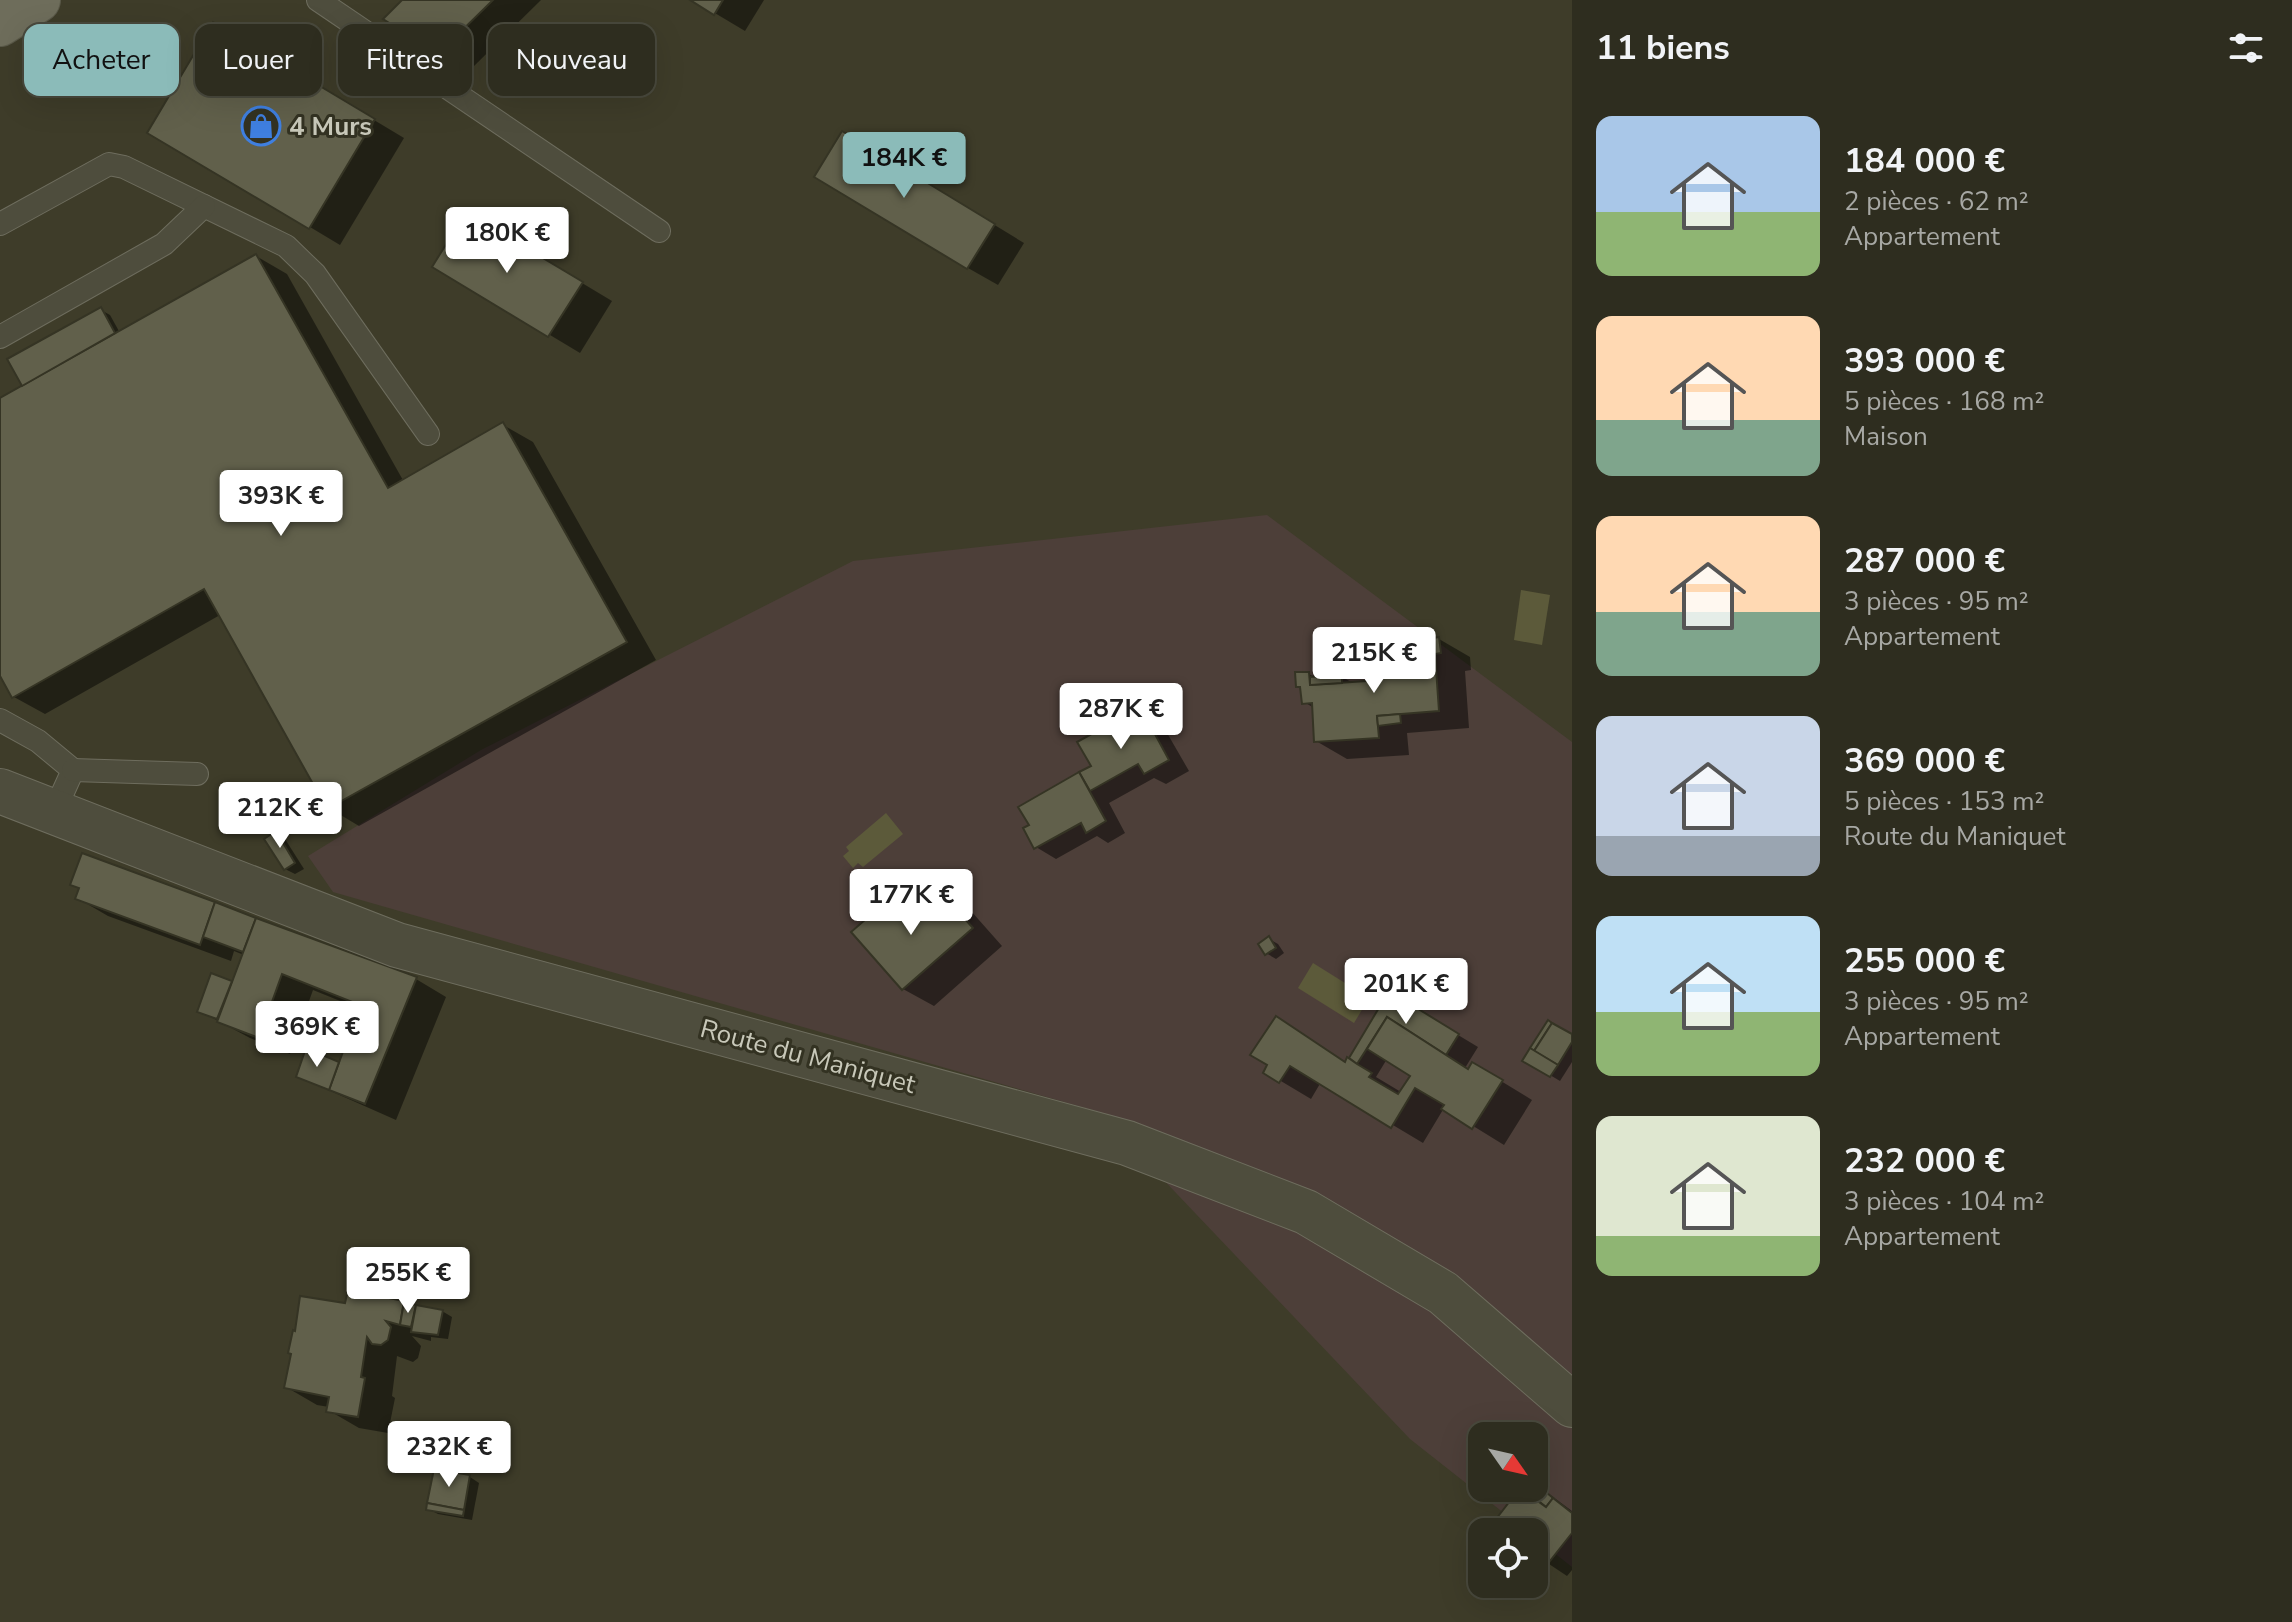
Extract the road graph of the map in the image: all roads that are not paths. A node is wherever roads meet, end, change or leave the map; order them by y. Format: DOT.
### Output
graph roads {
  1 [pos="20,0"];
  2 [pos="38,0"];
  3 [pos="318,0"];
  4 [pos="0,18"];
  5 [pos="0,24"];
  6 [pos="204,206"];
  7 [pos="0,224"];
  8 [pos="659,231"];
  9 [pos="0,337"];
  10 [pos="428,434"];
  11 [pos="0,720"];
  12 [pos="73,770"];
  13 [pos="197,774"];
  14 [pos="0,791"];
  15 [pos="54,812"];
  16 [pos="1572,1405"];
  1 -- 4 [label="main road"];
  2 -- 5 [label="main road"];
  3 -- 8 [label="lane"];
  6 -- 7 [label="lane"];
  6 -- 9 [label="lane"];
  6 -- 10 [label="lane"];
  11 -- 12 [label="lane"];
  12 -- 13 [label="lane"];
  12 -- 15 [label="lane"];
  14 -- 15 [label="street, Route du Maniquet"];
  15 -- 16 [label="street, Route du Maniquet"];
}
